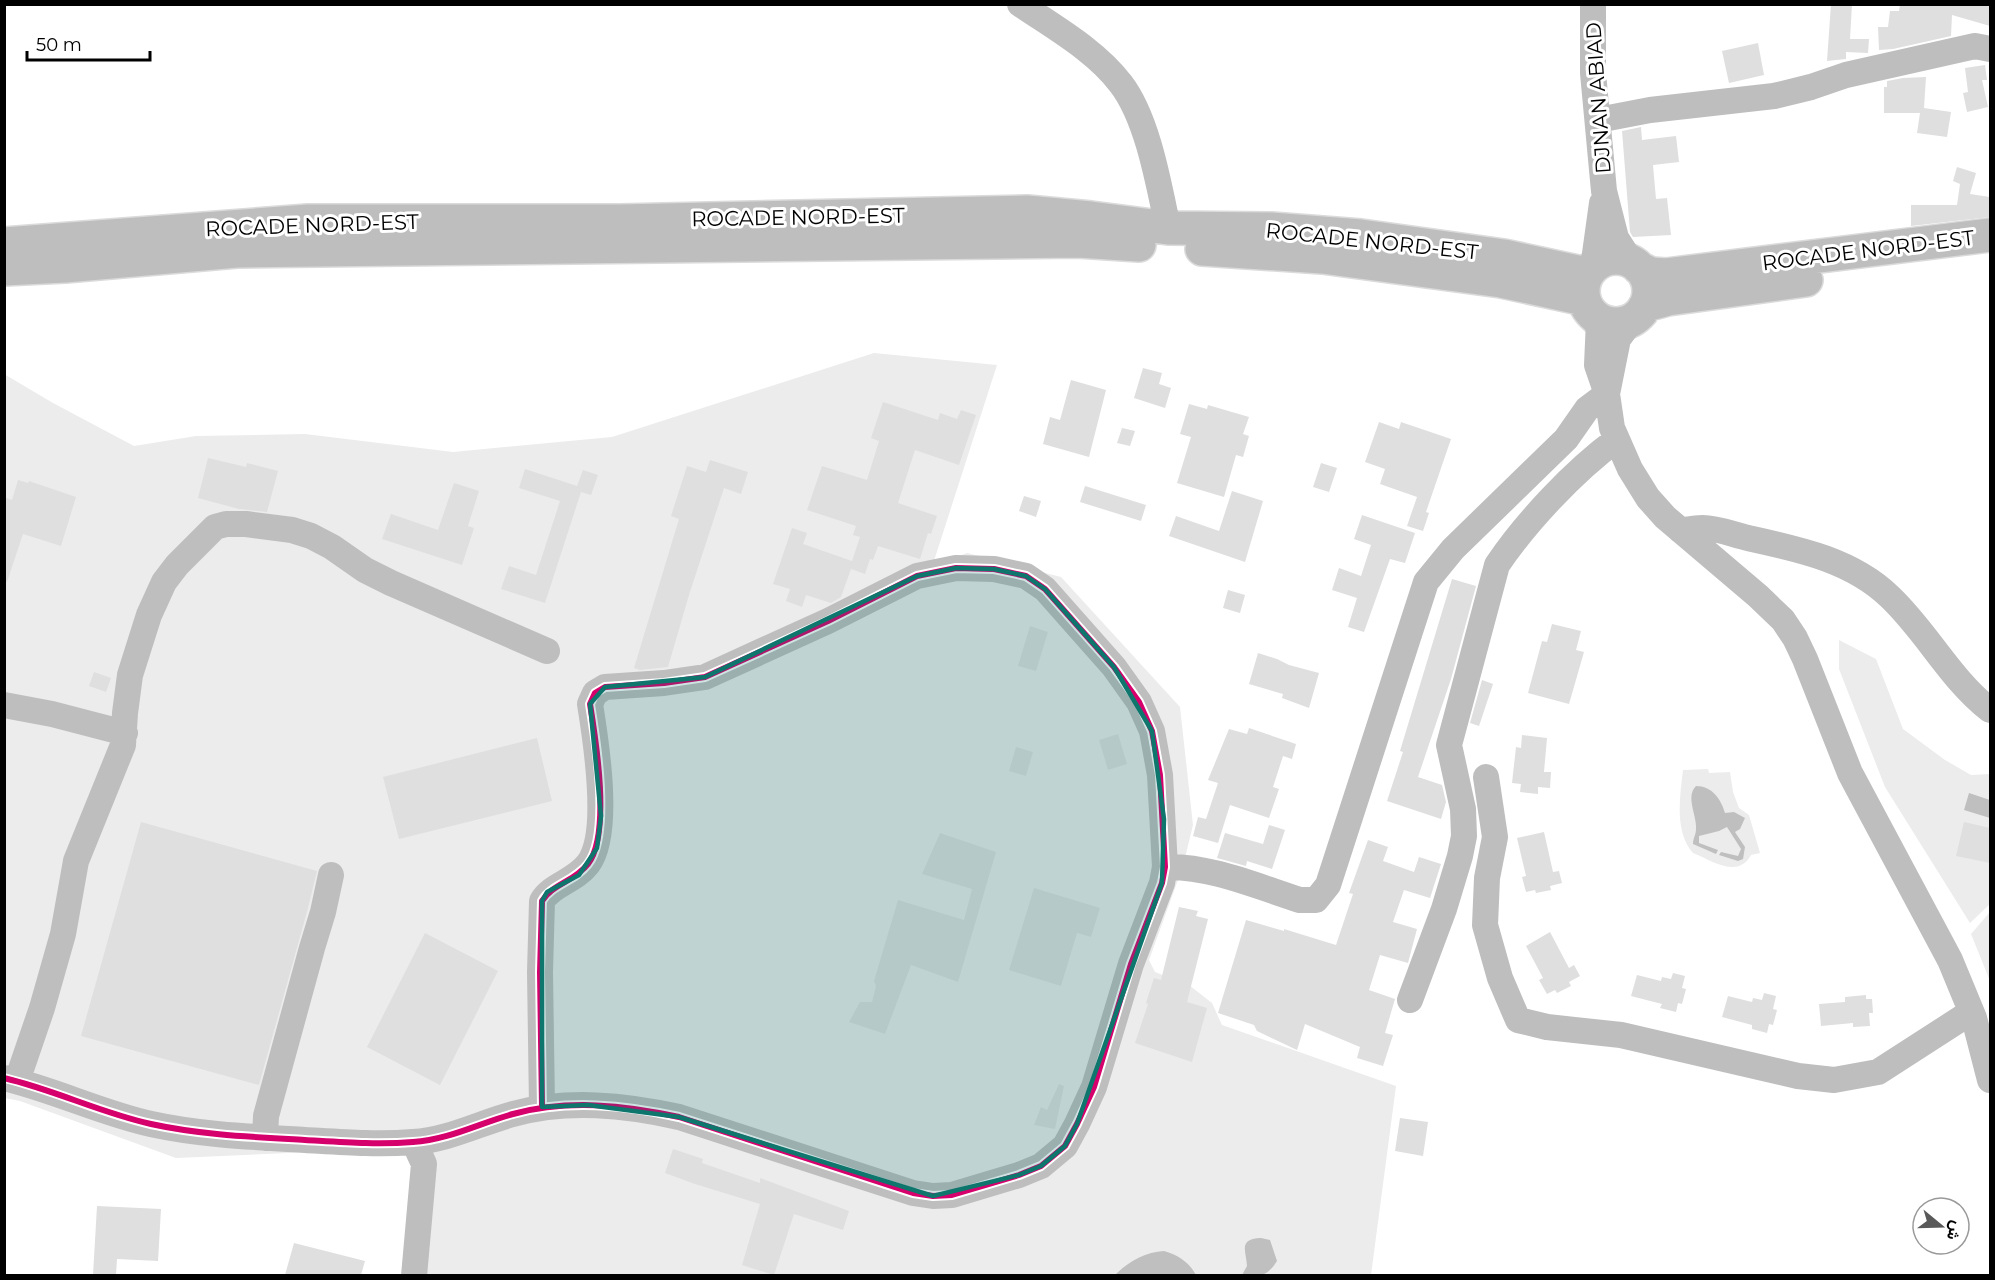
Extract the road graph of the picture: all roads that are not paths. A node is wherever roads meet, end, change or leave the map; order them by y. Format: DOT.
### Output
graph roads {
  1 [pos="1020,4"];
  2 [pos="1593,4"];
  3 [pos="1990,49"];
  4 [pos="1598,120"];
  5 [pos="1604,191"];
  6 [pos="1168,228"];
  7 [pos="1990,235"];
  8 [pos="4,244"];
  9 [pos="1990,255"];
  10 [pos="1636,265"];
  11 [pos="4,269"];
  12 [pos="1591,290"];
  13 [pos="1638,314"];
  14 [pos="1607,394"];
  15 [pos="1616,441"];
  16 [pos="1680,530"];
  17 [pos="547,651"];
  18 [pos="4,705"];
  19 [pos="1990,710"];
  20 [pos="125,733"];
  21 [pos="1486,777"];
  22 [pos="1165,867"];
  23 [pos="331,875"];
  24 [pos="1410,999"];
  25 [pos="1971,1012"];
  26 [pos="11,1079"];
  27 [pos="1990,1080"];
  28 [pos="542,1107"];
  29 [pos="265,1138"];
  30 [pos="414,1143"];
  31 [pos="414,1275"];
  1 -- 6 [label="street"];
  2 -- 4 [label="street, DJNAN ABIAD"];
  3 -- 4 [label="street"];
  4 -- 5 [label="street, DJNAN ABIAD"];
  5 -- 10 [label="street"];
  5 -- 12 [label="street"];
  6 -- 8 [label="highway, ROCADE NORD-EST"];
  6 -- 12 [label="highway, ROCADE NORD-EST"];
  7 -- 10 [label="highway, ROCADE NORD-EST"];
  9 -- 13 [label="highway, ROCADE NORD-EST"];
  10 -- 12 [label="highway"];
  10 -- 13 [label="highway"];
  11 -- 12 [label="highway, ROCADE NORD-EST"];
  12 -- 13 [label="highway"];
  12 -- 14 [label="street"];
  13 -- 14 [label="street"];
  14 -- 15 [label="street"];
  14 -- 22 [label="street"];
  15 -- 16 [label="street"];
  15 -- 24 [label="street"];
  16 -- 19 [label="street"];
  16 -- 25 [label="street"];
  17 -- 20 [label="street"];
  18 -- 20 [label="street"];
  20 -- 26 [label="street"];
  21 -- 25 [label="street"];
  22 -- 28 [label="street"];
  22 -- 28 [label="street"];
  23 -- 29 [label="street"];
  25 -- 27 [label="street"];
  26 -- 29 [label="street"];
  28 -- 30 [label="street"];
  29 -- 30 [label="street"];
  30 -- 31 [label="street"];
}
